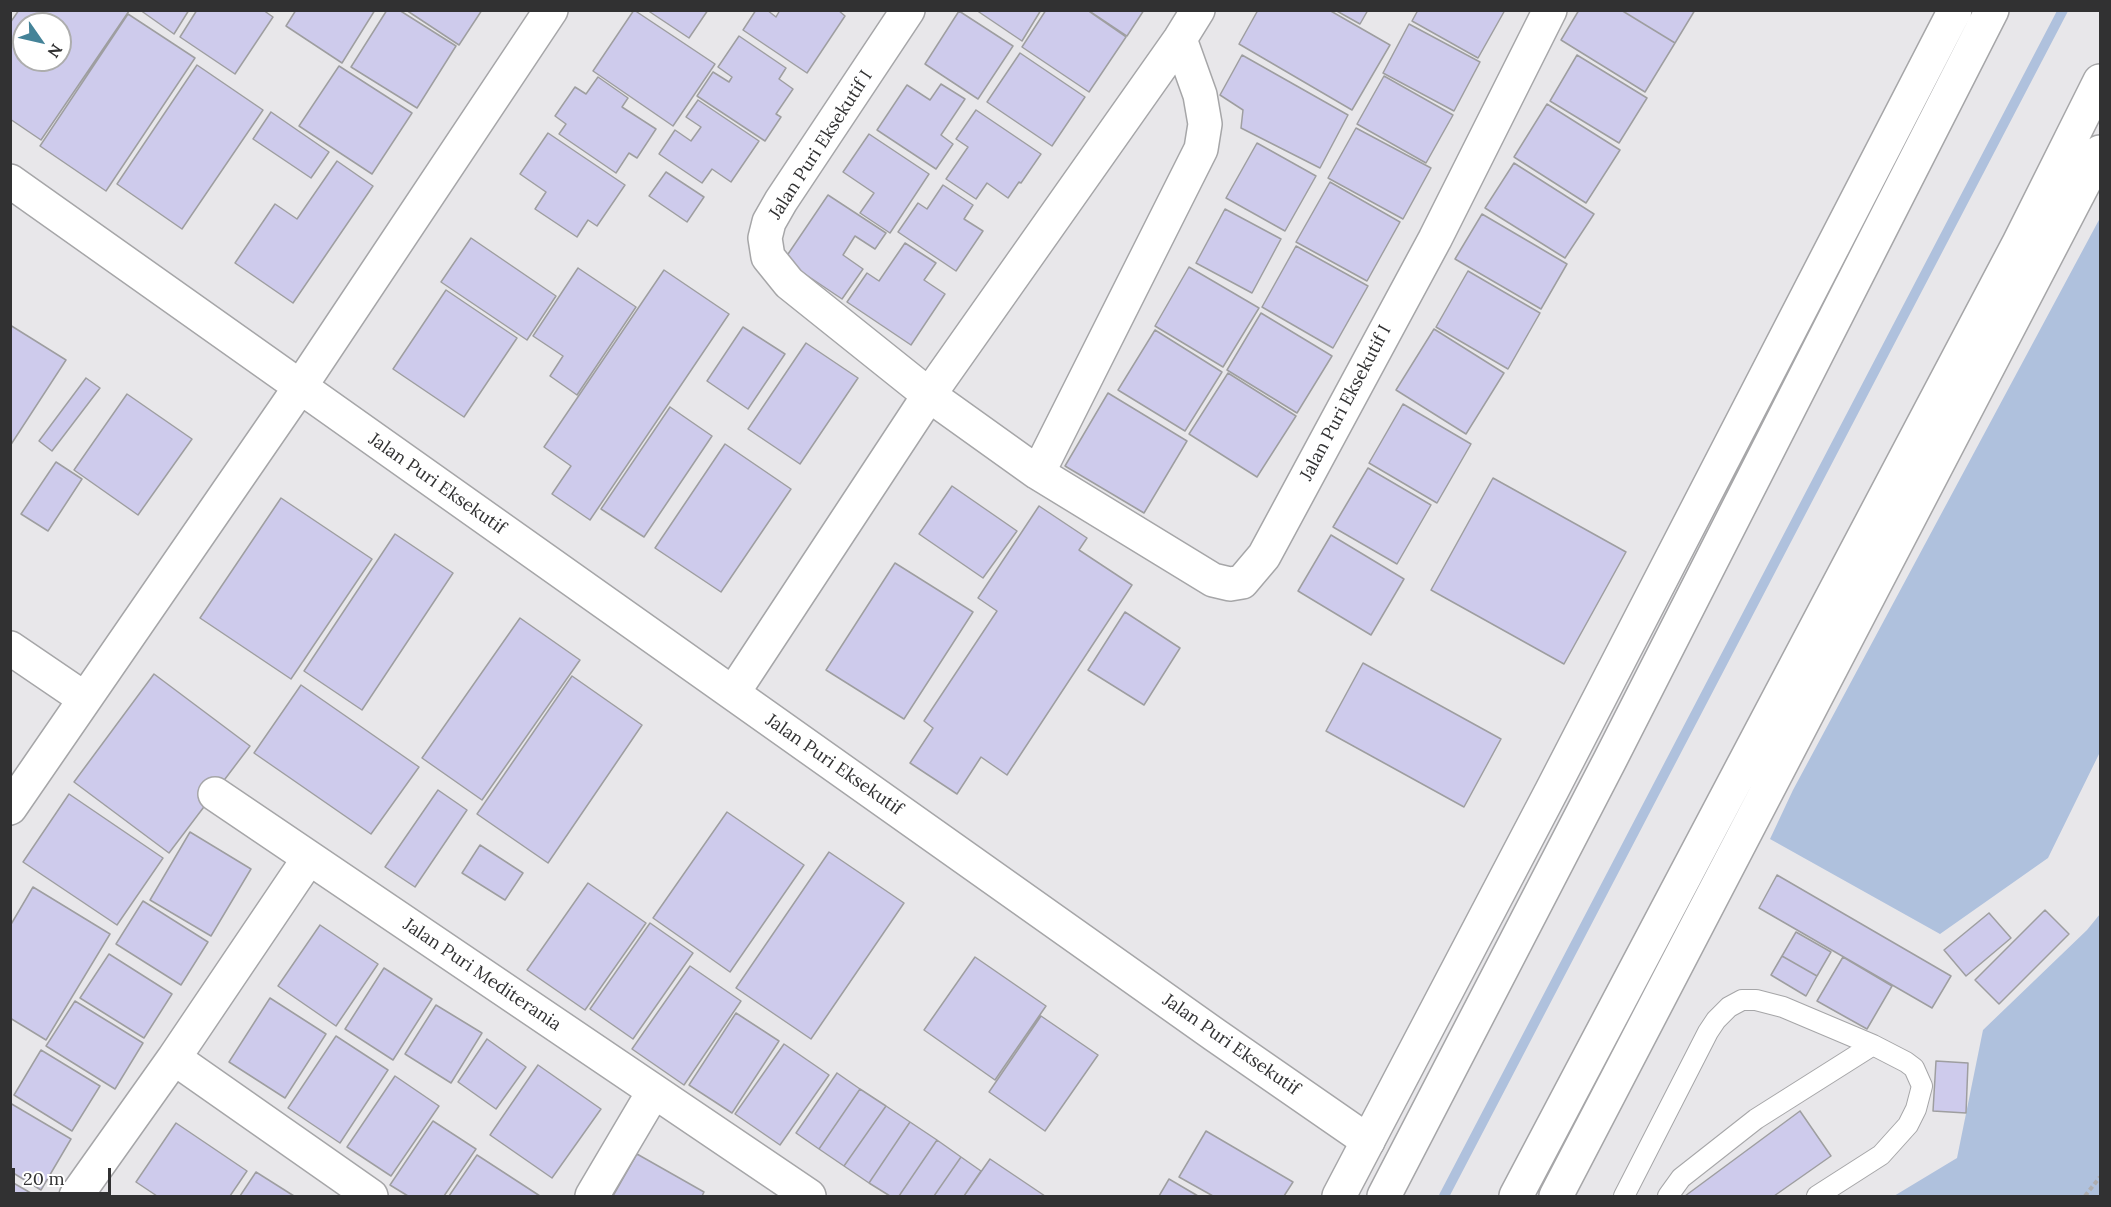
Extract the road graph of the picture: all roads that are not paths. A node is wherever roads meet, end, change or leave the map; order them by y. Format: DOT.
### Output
graph roads {
  1 [pos="551,10"];
  2 [pos="908,10"];
  3 [pos="1197,10"];
  4 [pos="1550,10"];
  5 [pos="1955,10"];
  6 [pos="1992,10"];
  7 [pos="1180,39"];
  8 [pos="2100,81"];
  9 [pos="2100,152"];
  10 [pos="10,182"];
  11 [pos="300,387"];
  12 [pos="928,394"];
  13 [pos="1038,473"];
  14 [pos="10,648"];
  15 [pos="733,693"];
  16 [pos="85,699"];
  17 [pos="215,794"];
  18 [pos="10,808"];
  19 [pos="309,858"];
  20 [pos="1873,1045"];
  21 [pos="174,1058"];
  22 [pos="654,1091"];
  23 [pos="1368,1141"];
  24 [pos="367,1195"];
  25 [pos="76,1197"];
  26 [pos="592,1197"];
  27 [pos="809,1197"];
  28 [pos="1339,1197"];
  29 [pos="1384,1197"];
  30 [pos="1516,1197"];
  31 [pos="1556,1197"];
  32 [pos="1624,1197"];
  33 [pos="1668,1197"];
  34 [pos="1817,1197"];
  1 -- 11 [label="main road"];
  2 -- 12 [label="main road, Jalan Puri Eksekutif I"];
  3 -- 7 [label="main road"];
  4 -- 13 [label="main road, Jalan Puri Eksekutif I"];
  5 -- 23 [label="main road"];
  6 -- 29 [label="main road"];
  7 -- 12 [label="main road"];
  7 -- 13 [label="main road"];
  8 -- 30 [label="main road"];
  9 -- 31 [label="main road"];
  10 -- 11 [label="main road, Jalan Puri Eksekutif"];
  11 -- 15 [label="main road, Jalan Puri Eksekutif"];
  11 -- 16 [label="main road"];
  12 -- 13 [label="main road, Jalan Puri Eksekutif I"];
  12 -- 15 [label="main road"];
  14 -- 16 [label="main road"];
  15 -- 23 [label="main road, Jalan Puri Eksekutif"];
  16 -- 18 [label="main road"];
  17 -- 19 [label="main road, Jalan Puri Mediterania"];
  19 -- 21 [label="main road"];
  19 -- 22 [label="main road, Jalan Puri Mediterania"];
  20 -- 32 [label="lane"];
  20 -- 33 [label="lane"];
  20 -- 34 [label="lane"];
  21 -- 24 [label="main road"];
  21 -- 25 [label="main road"];
  22 -- 26 [label="main road"];
  22 -- 27 [label="main road, Jalan Puri Mediterania"];
  23 -- 28 [label="main road"];
}
